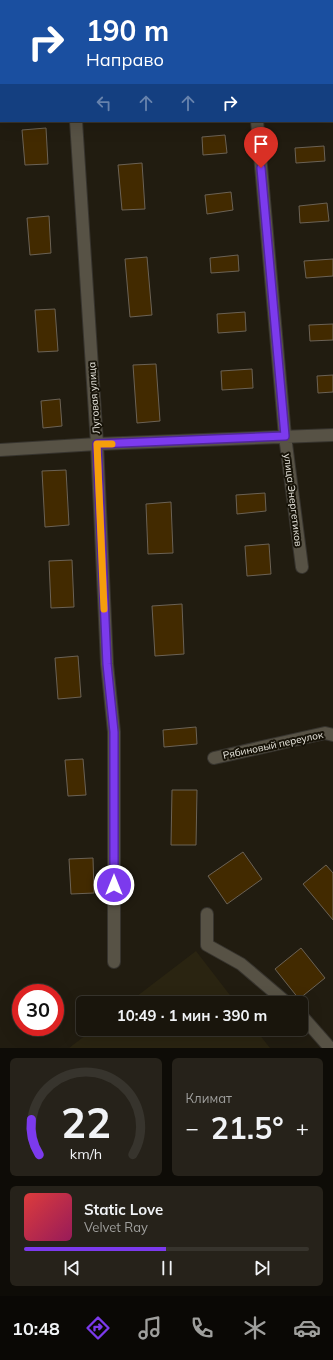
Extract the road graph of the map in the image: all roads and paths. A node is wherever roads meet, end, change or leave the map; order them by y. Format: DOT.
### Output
graph roads {
  1 [pos="76,122"];
  2 [pos="257,122"];
  3 [pos="333,435"];
  4 [pos="285,436"];
  5 [pos="97,444"];
  6 [pos="0,450"];
  7 [pos="302,567"];
  8 [pos="333,735"];
  9 [pos="214,758"];
  10 [pos="207,914"];
  11 [pos="114,962"];
  12 [pos="279,996"];
  13 [pos="308,1023"];
  14 [pos="330,1048"];
  1 -- 5 [label="street, Луговая улица"];
  2 -- 4 [label="street, улица Энергетиков"];
  3 -- 4 [label="street"];
  4 -- 5 [label="street"];
  4 -- 7 [label="street, улица Энергетиков"];
  5 -- 6 [label="street"];
  5 -- 11 [label="street, Луговая улица"];
  8 -- 9 [label="street, Рябиновый переулок"];
  10 -- 12 [label="street"];
  13 -- 14 [label="street"];
}
